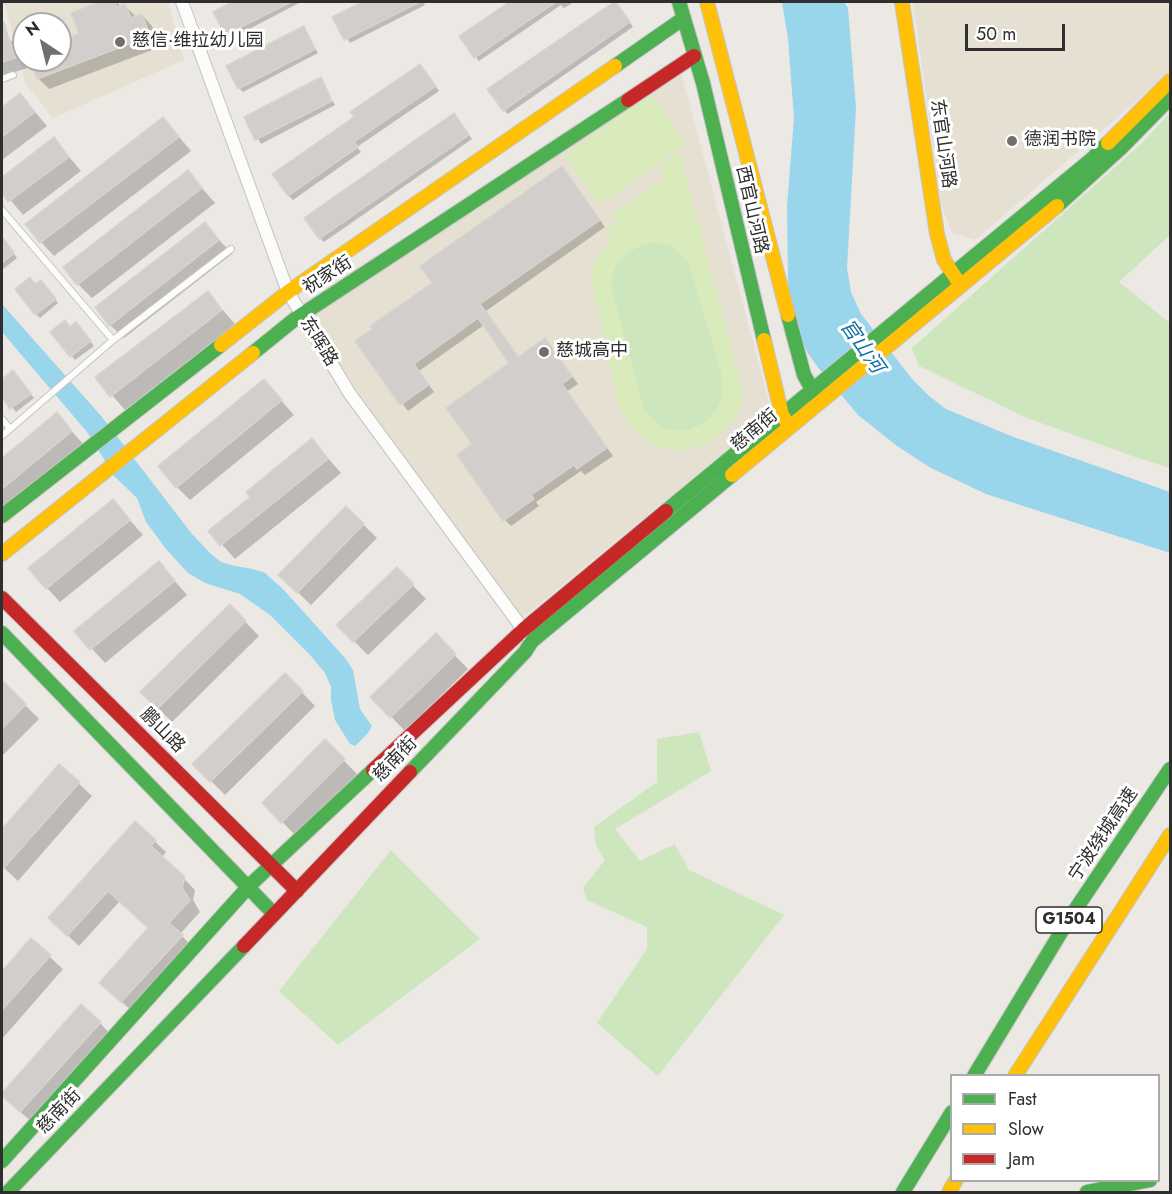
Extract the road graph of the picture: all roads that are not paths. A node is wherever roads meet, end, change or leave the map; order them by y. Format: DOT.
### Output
graph roads {
  1 [pos="182,2"];
  2 [pos="679,2"];
  3 [pos="707,2"];
  4 [pos="902,2"];
  5 [pos="684,18"];
  6 [pos="694,56"];
  7 [pos="13,75"];
  8 [pos="2,79"];
  9 [pos="1170,81"];
  10 [pos="1170,98"];
  11 [pos="2,210"];
  12 [pos="231,249"];
  13 [pos="957,280"];
  14 [pos="288,292"];
  15 [pos="302,315"];
  16 [pos="113,340"];
  17 [pos="816,396"];
  18 [pos="2,419"];
  19 [pos="786,421"];
  20 [pos="10,429"];
  21 [pos="2,436"];
  22 [pos="2,516"];
  23 [pos="2,554"];
  24 [pos="2,598"];
  25 [pos="523,630"];
  26 [pos="2,633"];
  27 [pos="532,641"];
  28 [pos="1170,769"];
  29 [pos="1170,836"];
  30 [pos="271,864"];
  31 [pos="248,888"];
  32 [pos="297,891"];
  33 [pos="274,914"];
  34 [pos="975,1074"];
  35 [pos="1016,1074"];
  36 [pos="950,1114"];
  37 [pos="2,1161"];
  38 [pos="1142,1182"];
  39 [pos="8,1192"];
  40 [pos="903,1192"];
  41 [pos="1087,1192"];
  1 -- 14 [label="street, 东晖路"];
  2 -- 5 [label="main road, 西官山河路"];
  3 -- 17 [label="main road, 西官山河路"];
  4 -- 13 [label="main road, 东官山河路"];
  5 -- 6 [label="main road, 西官山河路"];
  5 -- 14 [label="main road, 祝家街"];
  6 -- 15 [label="main road, 祝家街"];
  6 -- 19 [label="main road, 西官山河路"];
  7 -- 8 [label="lane"];
  9 -- 13 [label="main road"];
  10 -- 13 [label="main road"];
  11 -- 16 [label="lane"];
  12 -- 16 [label="lane"];
  13 -- 17 [label="main road, 慈南街"];
  14 -- 15 [label="street, 东晖路"];
  14 -- 22 [label="main road, 祝家街"];
  15 -- 23 [label="main road, 祝家街"];
  15 -- 25 [label="street, 东晖路"];
  16 -- 20 [label="lane"];
  17 -- 19 [label="main road, 慈南街"];
  18 -- 20 [label="lane"];
  19 -- 25 [label="main road, 慈南街"];
  19 -- 27 [label="main road, 慈南街"];
  20 -- 21 [label="lane"];
  24 -- 30 [label="main road, 鹏山路"];
  25 -- 27 [label="street, 东晖路"];
  25 -- 30 [label="main road, 慈南街"];
  26 -- 31 [label="main road"];
  27 -- 32 [label="main road, 慈南街"];
  28 -- 34 [label="main road, 宁波绕城高速 / G1504"];
  29 -- 35 [label="main road, G1504"];
  30 -- 31 [label="main road, 慈南街"];
  30 -- 32 [label="main road, 鹏山路"];
  31 -- 33 [label="main road"];
  31 -- 37 [label="main road, 慈南街"];
  32 -- 33 [label="main road, 慈南街"];
  33 -- 39 [label="main road, 慈南街"];
  36 -- 40 [label="main road"];
  38 -- 41 [label="main road"];
}
